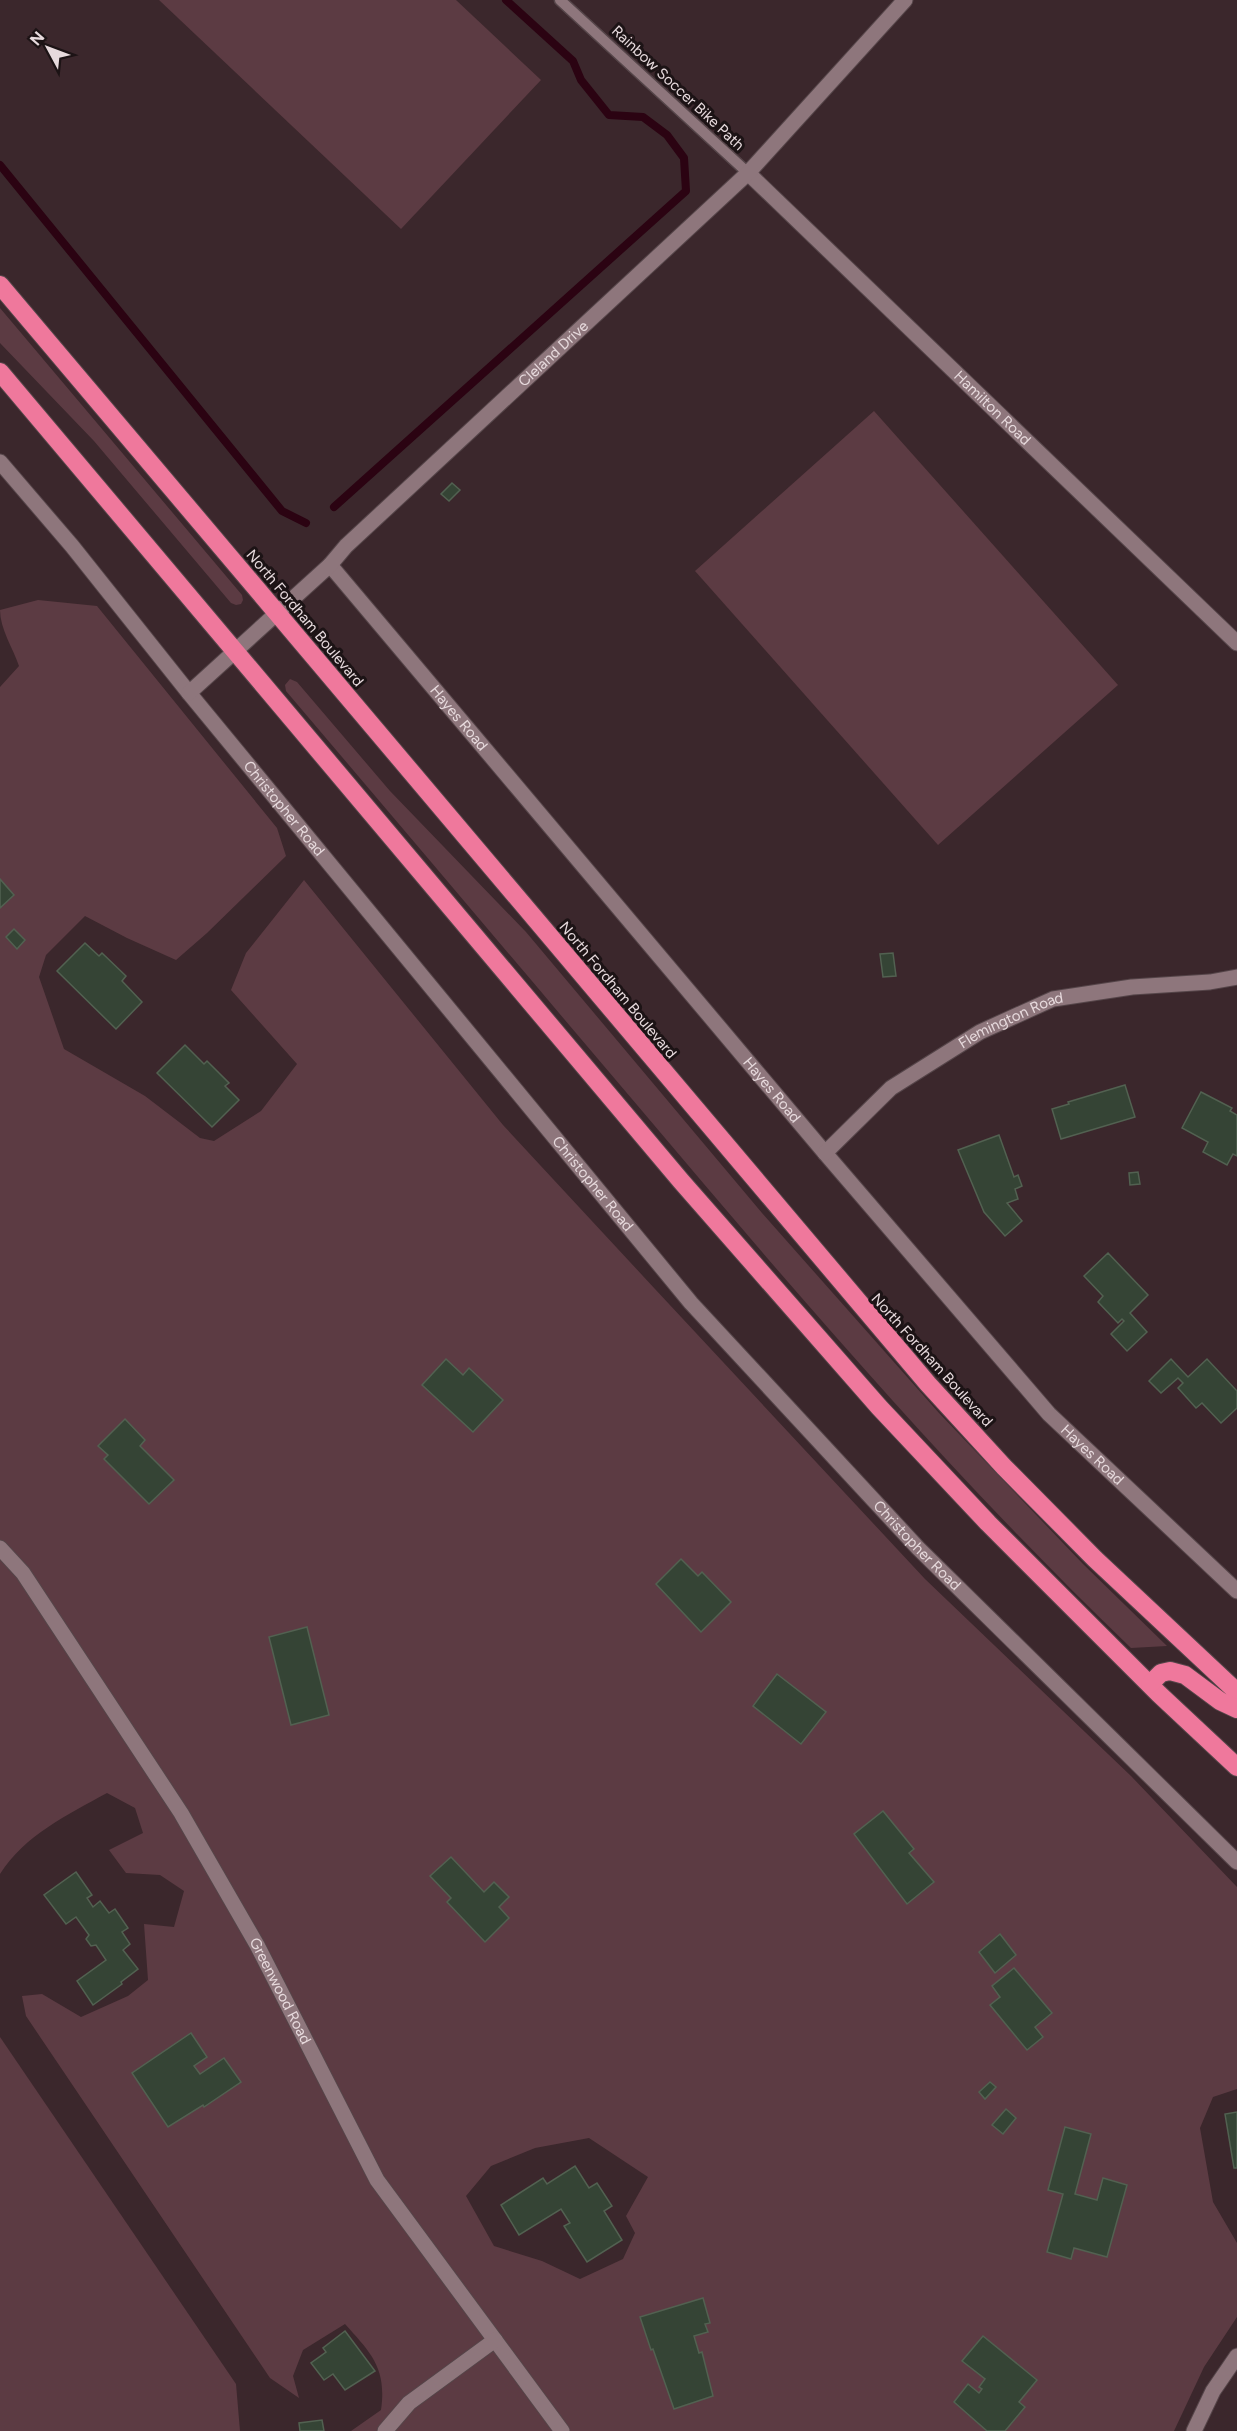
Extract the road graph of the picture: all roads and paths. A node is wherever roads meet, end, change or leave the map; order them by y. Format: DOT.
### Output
graph roads {
  1 [pos="560,0"];
  2 [pos="905,0"];
  3 [pos="748,173"];
  4 [pos="0,285"];
  5 [pos="0,372"];
  6 [pos="0,462"];
  7 [pos="330,565"];
  8 [pos="277,613"];
  9 [pos="1237,643"];
  10 [pos="235,652"];
  11 [pos="189,693"];
  12 [pos="1237,977"];
  13 [pos="825,1153"];
  14 [pos="0,1548"];
  15 [pos="1237,1590"];
  16 [pos="1150,1684"];
  17 [pos="1237,1692"];
  18 [pos="1237,1709"];
  19 [pos="1237,1767"];
  20 [pos="1237,1862"];
  21 [pos="495,2340"];
  22 [pos="1237,2356"];
  23 [pos="385,2431"];
  24 [pos="562,2431"];
  25 [pos="1194,2431"];
  1 -- 3 [label="lane, Rainbow Soccer Bike Path"];
  2 -- 3 [label="street, Cleland Drive"];
  3 -- 7 [label="street, Cleland Drive"];
  3 -- 9 [label="street, Hamilton Road"];
  4 -- 8 [label="highway, North Fordham Boulevard"];
  5 -- 10 [label="highway"];
  6 -- 11 [label="street, Christopher Road"];
  7 -- 8 [label="street, Cleland Drive"];
  7 -- 13 [label="street, Hayes Road"];
  8 -- 10 [label="street, Cleland Drive"];
  8 -- 17 [label="highway, North Fordham Boulevard"];
  10 -- 11 [label="street, Cleland Drive"];
  10 -- 16 [label="highway"];
  11 -- 20 [label="street, Christopher Road"];
  12 -- 13 [label="street, Flemington Road"];
  13 -- 15 [label="street, Hayes Road"];
  14 -- 21 [label="street, Greenwood Road"];
  16 -- 18 [label="highway"];
  16 -- 19 [label="highway"];
  21 -- 23 [label="street"];
  21 -- 24 [label="street, Greenwood Road"];
  22 -- 25 [label="street"];
}
